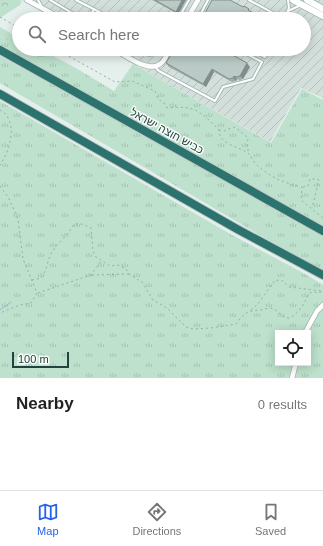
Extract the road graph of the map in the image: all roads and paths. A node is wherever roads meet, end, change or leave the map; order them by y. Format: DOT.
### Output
graph roads {
  1 [pos="28,0"];
  2 [pos="38,0"];
  3 [pos="50,0"];
  4 [pos="76,0"];
  5 [pos="189,0"];
  6 [pos="198,0"];
  7 [pos="208,0"];
  8 [pos="249,0"];
  9 [pos="288,0"];
  10 [pos="293,0"];
  11 [pos="308,0"];
  12 [pos="302,5"];
  13 [pos="43,8"];
  14 [pos="94,9"];
  15 [pos="323,9"];
  16 [pos="50,12"];
  17 [pos="70,12"];
  18 [pos="92,12"];
  19 [pos="100,12"];
  20 [pos="182,12"];
  21 [pos="191,12"];
  22 [pos="202,12"];
  23 [pos="271,12"];
  24 [pos="288,12"];
  25 [pos="323,16"];
  26 [pos="0,17"];
  27 [pos="12,24"];
  28 [pos="0,50"];
  29 [pos="69,56"];
  30 [pos="127,56"];
  31 [pos="166,56"];
  32 [pos="250,56"];
  33 [pos="155,67"];
  34 [pos="0,94"];
  35 [pos="0,110"];
  36 [pos="219,130"];
  37 [pos="249,154"];
  38 [pos="0,165"];
  39 [pos="0,186"];
  40 [pos="302,187"];
  41 [pos="312,208"];
  42 [pos="323,218"];
  43 [pos="323,231"];
  44 [pos="103,262"];
  45 [pos="129,274"];
  46 [pos="91,275"];
  47 [pos="323,275"];
  48 [pos="32,280"];
  49 [pos="323,291"];
  50 [pos="37,293"];
  51 [pos="323,305"];
  52 [pos="250,310"];
  53 [pos="0,313"];
  54 [pos="307,330"];
  55 [pos="295,366"];
  56 [pos="292,378"];
  1 -- 13 [label="street"];
  2 -- 13 [label="lane"];
  3 -- 17 [label="lane"];
  4 -- 14 [label="lane"];
  5 -- 20 [label="lane"];
  6 -- 21 [label="street"];
  7 -- 22 [label="lane"];
  8 -- 23 [label="lane"];
  9 -- 24 [label="lane"];
  10 -- 12 [label="street"];
  11 -- 15 [label="street"];
  12 -- 24 [label="lane"];
  12 -- 25 [label="street"];
  13 -- 16 [label="street"];
  14 -- 18 [label="lane"];
  14 -- 19 [label="lane"];
  26 -- 27 [label="path"];
  28 -- 43 [label="highway, כביש חוצה ישראל"];
  29 -- 36 [label="path"];
  30 -- 33 [label="street"];
  31 -- 33 [label="street"];
  32 -- 33 [label="lane"];
  34 -- 47 [label="highway"];
  35 -- 38 [label="path"];
  36 -- 37 [label="path"];
  36 -- 37 [label="path"];
  37 -- 40 [label="path"];
  39 -- 48 [label="path"];
  40 -- 41 [label="path"];
  40 -- 41 [label="path"];
  41 -- 42 [label="path"];
  44 -- 45 [label="path"];
  44 -- 46 [label="path"];
  44 -- 48 [label="path"];
  45 -- 46 [label="path"];
  45 -- 52 [label="path"];
  46 -- 50 [label="path"];
  48 -- 50 [label="path"];
  49 -- 52 [label="path"];
  49 -- 52 [label="path"];
  50 -- 53 [label="path"];
  51 -- 54 [label="street"];
  55 -- 56 [label="street"];
}
